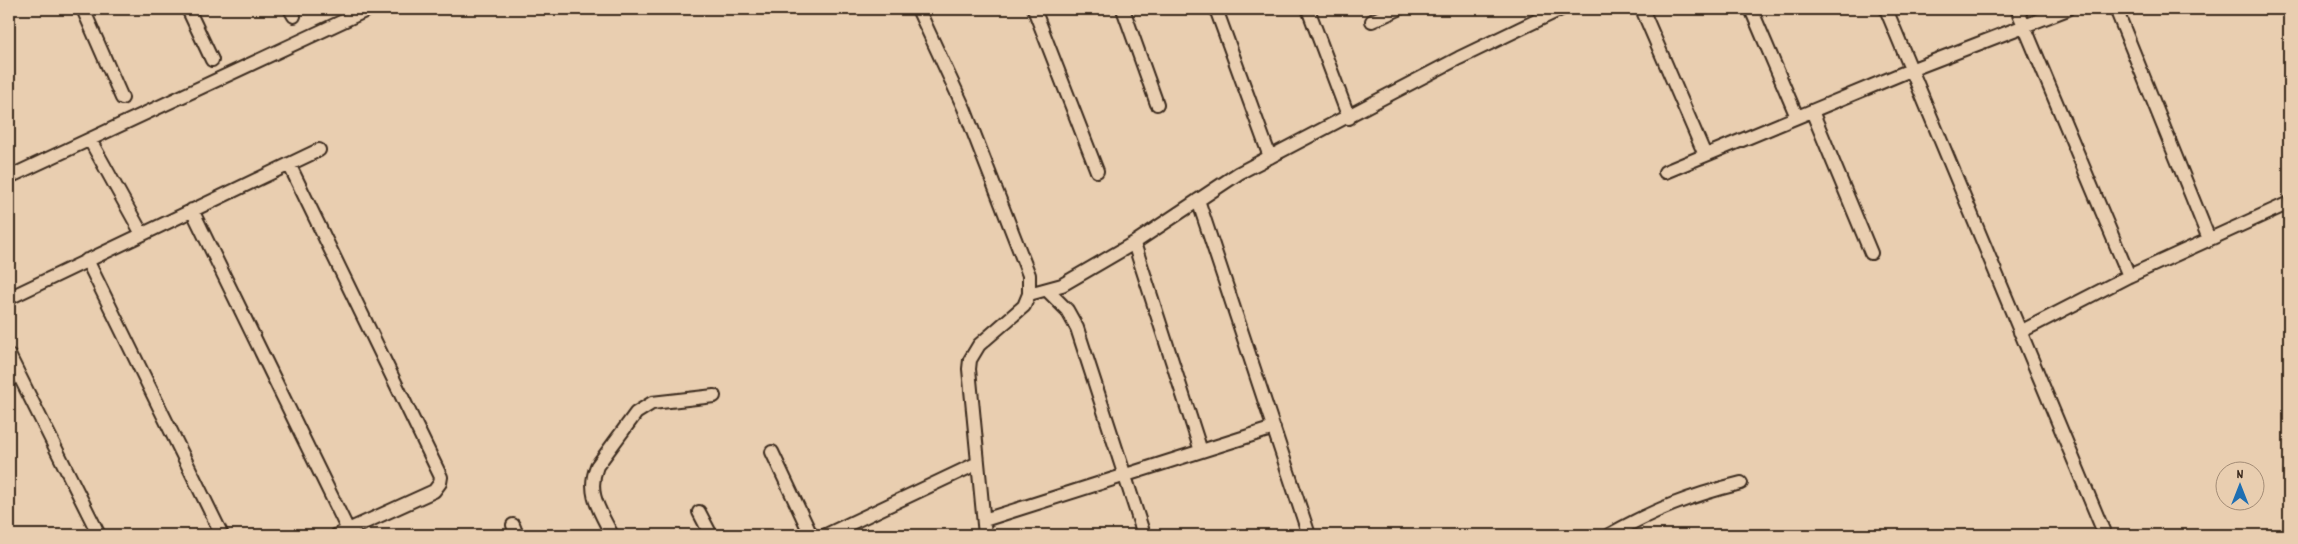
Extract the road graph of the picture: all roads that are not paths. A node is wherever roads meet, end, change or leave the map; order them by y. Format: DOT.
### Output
graph roads {
  1 [pos="83,9"];
  2 [pos="188,9"];
  3 [pos="369,9"];
  4 [pos="918,9"];
  5 [pos="1034,9"];
  6 [pos="1122,9"];
  7 [pos="1216,9"];
  8 [pos="1308,9"];
  9 [pos="1399,9"];
  10 [pos="1561,9"];
  11 [pos="1642,9"];
  12 [pos="1751,9"];
  13 [pos="1886,9"];
  14 [pos="2017,9"];
  15 [pos="2068,9"];
  16 [pos="2116,9"];
  17 [pos="1372,22"];
  18 [pos="2024,26"];
  19 [pos="212,60"];
  20 [pos="1912,70"];
  21 [pos="122,98"];
  22 [pos="1157,104"];
  23 [pos="1812,111"];
  24 [pos="1798,117"];
  25 [pos="1349,118"];
  26 [pos="90,140"];
  27 [pos="319,150"];
  28 [pos="1705,155"];
  29 [pos="1270,157"];
  30 [pos="289,164"];
  31 [pos="1097,171"];
  32 [pos="1665,172"];
  33 [pos="9,177"];
  34 [pos="1198,200"];
  35 [pos="2289,203"];
  36 [pos="192,210"];
  37 [pos="142,234"];
  38 [pos="2209,239"];
  39 [pos="1134,243"];
  40 [pos="1871,252"];
  41 [pos="87,260"];
  42 [pos="2129,276"];
  43 [pos="1047,290"];
  44 [pos="1029,294"];
  45 [pos="9,298"];
  46 [pos="2020,332"];
  47 [pos="9,355"];
  48 [pos="714,396"];
  49 [pos="1274,428"];
  50 [pos="1201,451"];
  51 [pos="772,452"];
  52 [pos="978,463"];
  53 [pos="1125,475"];
  54 [pos="1741,483"];
  55 [pos="699,512"];
  56 [pos="984,520"];
  57 [pos="342,533"];
  58 [pos="99,535"];
  59 [pos="222,535"];
  60 [pos="612,535"];
  61 [pos="710,535"];
  62 [pos="811,535"];
  63 [pos="826,535"];
  64 [pos="985,535"];
  65 [pos="1144,535"];
  66 [pos="1309,535"];
  67 [pos="1609,535"];
  68 [pos="2105,535"];
  1 -- 21 [label="street"];
  2 -- 19 [label="street"];
  3 -- 26 [label="street"];
  4 -- 44 [label="street"];
  5 -- 31 [label="street"];
  6 -- 22 [label="street"];
  7 -- 29 [label="street"];
  8 -- 25 [label="street"];
  9 -- 17 [label="street"];
  10 -- 25 [label="street"];
  11 -- 28 [label="street"];
  12 -- 24 [label="street"];
  13 -- 20 [label="street"];
  14 -- 18 [label="street"];
  15 -- 18 [label="street"];
  16 -- 38 [label="street"];
  18 -- 20 [label="street"];
  18 -- 42 [label="street"];
  20 -- 23 [label="street"];
  20 -- 46 [label="street"];
  23 -- 24 [label="street"];
  23 -- 40 [label="street"];
  24 -- 28 [label="street"];
  25 -- 29 [label="street"];
  26 -- 33 [label="street"];
  26 -- 37 [label="street"];
  27 -- 30 [label="street"];
  28 -- 32 [label="street"];
  29 -- 34 [label="street"];
  30 -- 36 [label="street"];
  30 -- 57 [label="street"];
  34 -- 39 [label="street"];
  34 -- 49 [label="street"];
  35 -- 38 [label="street"];
  36 -- 37 [label="street"];
  36 -- 57 [label="street"];
  37 -- 41 [label="street"];
  38 -- 42 [label="street"];
  39 -- 43 [label="street"];
  39 -- 50 [label="street"];
  41 -- 45 [label="street"];
  41 -- 59 [label="street"];
  42 -- 46 [label="street"];
  43 -- 44 [label="street"];
  43 -- 53 [label="street"];
  44 -- 52 [label="street"];
  46 -- 68 [label="street"];
  47 -- 58 [label="street"];
  48 -- 60 [label="street"];
  49 -- 50 [label="street"];
  49 -- 66 [label="street"];
  50 -- 53 [label="street"];
  51 -- 62 [label="street"];
  52 -- 56 [label="street"];
  52 -- 63 [label="street"];
  53 -- 56 [label="street"];
  53 -- 65 [label="street"];
  54 -- 67 [label="street"];
  55 -- 61 [label="street"];
  56 -- 64 [label="street"];
}
